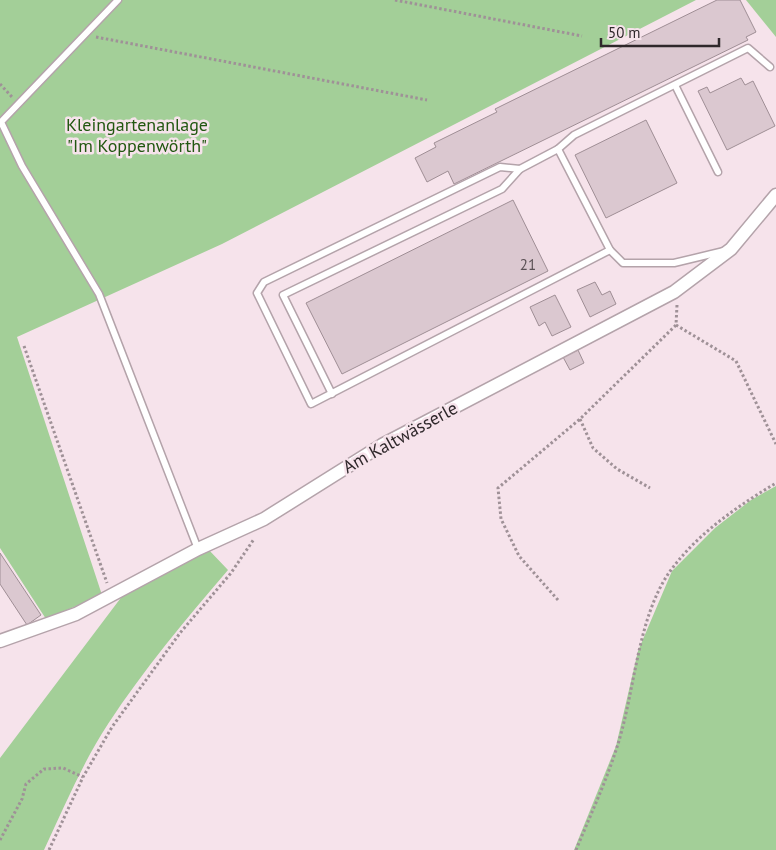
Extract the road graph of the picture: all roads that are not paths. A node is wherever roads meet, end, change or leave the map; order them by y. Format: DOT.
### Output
graph roads {
  1 [pos="118,0"];
  2 [pos="770,67"];
  3 [pos="675,85"];
  4 [pos="1,122"];
  5 [pos="558,149"];
  6 [pos="520,168"];
  7 [pos="718,172"];
  8 [pos="776,196"];
  9 [pos="731,249"];
  10 [pos="610,250"];
  11 [pos="332,394"];
  12 [pos="198,549"];
  13 [pos="0,641"];
  1 -- 4 [label="lane"];
  2 -- 3 [label="lane"];
  3 -- 5 [label="lane"];
  3 -- 7 [label="lane"];
  4 -- 12 [label="lane"];
  5 -- 6 [label="lane"];
  5 -- 10 [label="lane"];
  6 -- 11 [label="lane"];
  6 -- 11 [label="lane"];
  8 -- 9 [label="street, Am Kaltwässerle"];
  9 -- 10 [label="lane"];
  9 -- 12 [label="street, Am Kaltwässerle"];
  10 -- 11 [label="lane"];
  12 -- 13 [label="street, Am Kaltwässerle"];
}
